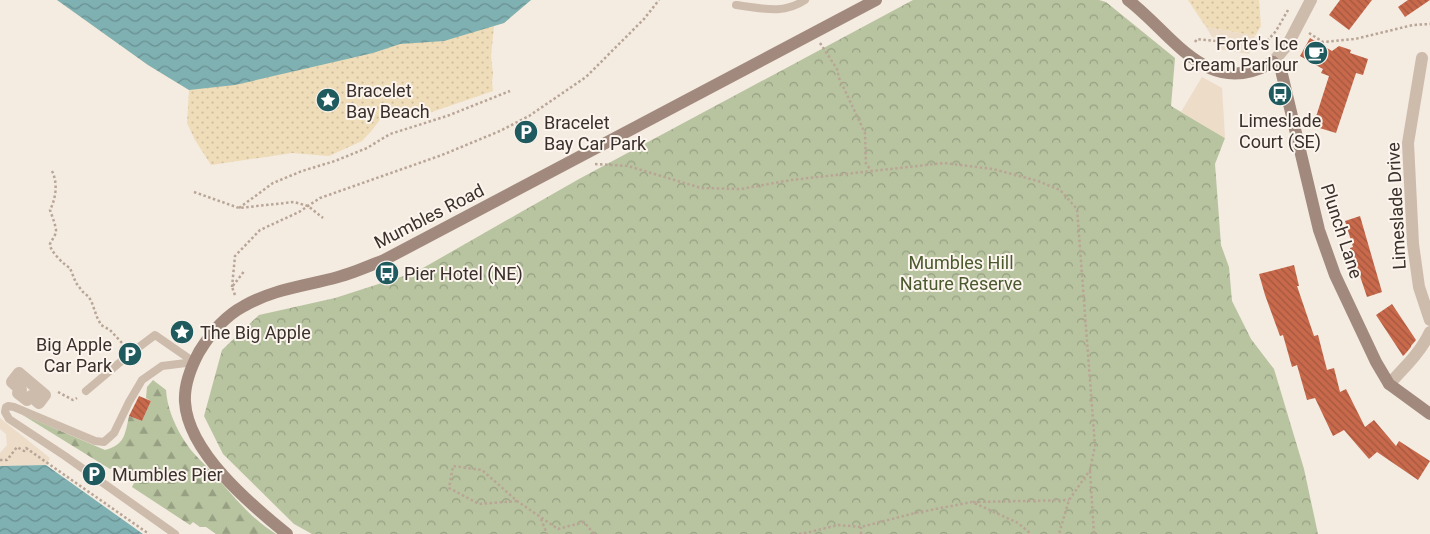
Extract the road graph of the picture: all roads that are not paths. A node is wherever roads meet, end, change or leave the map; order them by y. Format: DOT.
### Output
graph roads {
  1 [pos="805,0"];
  2 [pos="876,0"];
  3 [pos="1128,0"];
  4 [pos="1311,0"];
  5 [pos="736,5"];
  6 [pos="1422,58"];
  7 [pos="1274,62"];
  8 [pos="1430,320"];
  9 [pos="1430,332"];
  10 [pos="194,362"];
  11 [pos="1389,384"];
  12 [pos="86,391"];
  13 [pos="1430,414"];
  14 [pos="175,534"];
  15 [pos="287,534"];
  1 -- 5 [label="lane"];
  2 -- 10 [label="street, Mumbles Road"];
  3 -- 7 [label="street"];
  4 -- 7 [label="street"];
  6 -- 8 [label="street, Limeslade Drive"];
  7 -- 11 [label="street, Plunch Lane"];
  9 -- 11 [label="street"];
  10 -- 12 [label="lane"];
  10 -- 14 [label="lane"];
  10 -- 15 [label="street, Mumbles Road"];
  11 -- 13 [label="street, Plunch Lane"];
}
